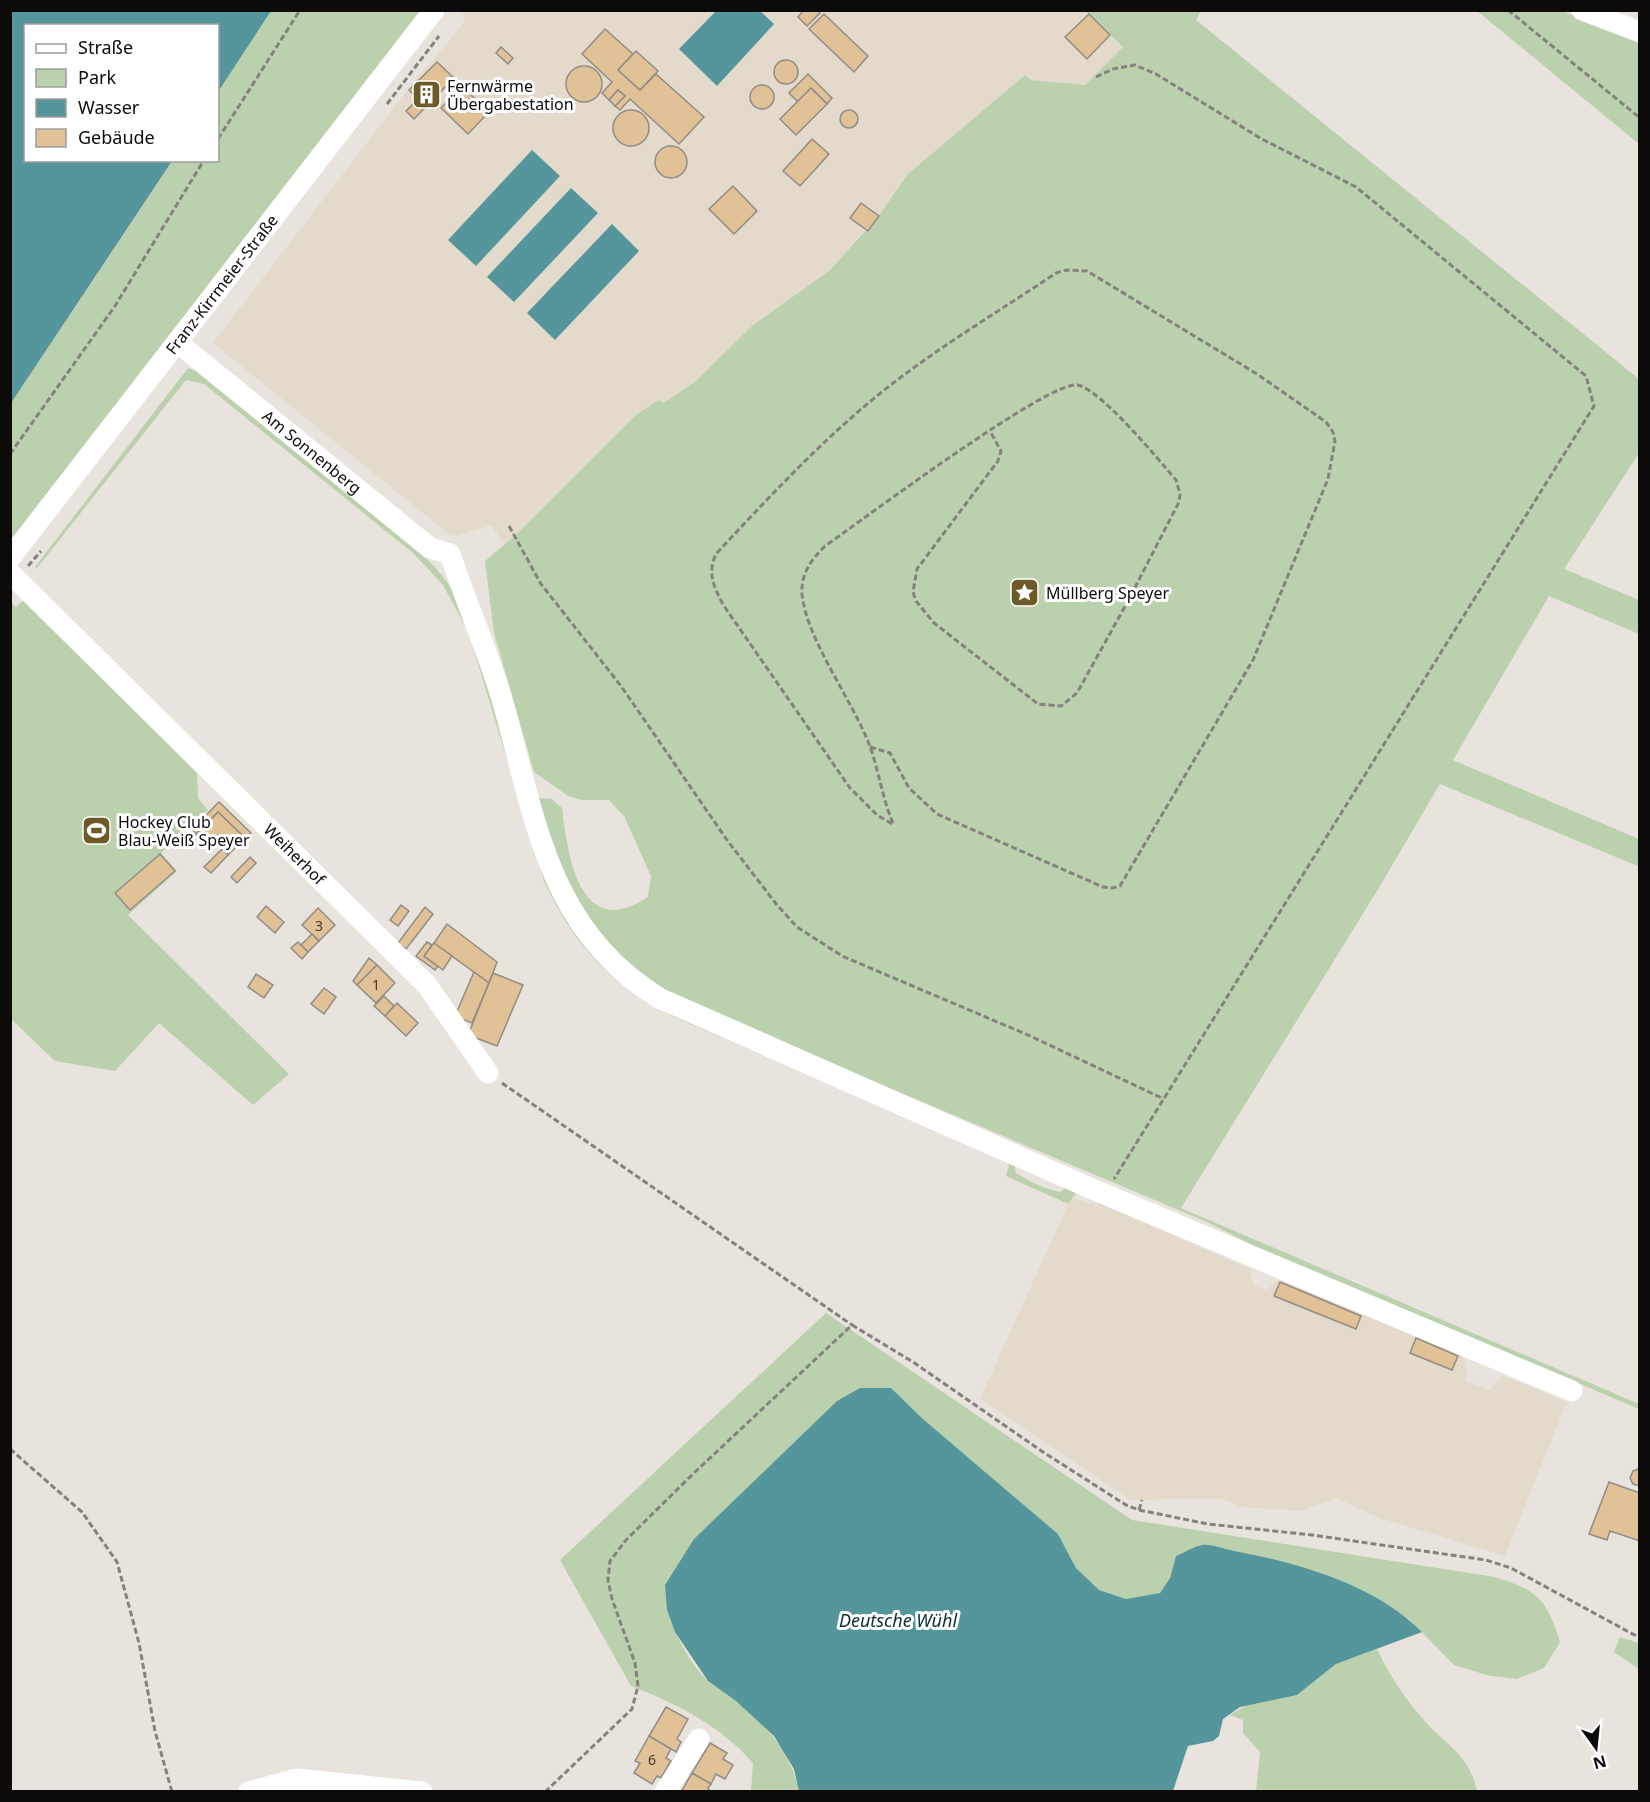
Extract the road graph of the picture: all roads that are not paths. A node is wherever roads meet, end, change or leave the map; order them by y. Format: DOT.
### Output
graph roads {
  1 [pos="434,10"];
  2 [pos="1582,10"];
  3 [pos="1640,32"];
  4 [pos="177,342"];
  5 [pos="10,558"];
  6 [pos="10,573"];
  7 [pos="488,1073"];
  8 [pos="1572,1391"];
  9 [pos="699,1739"];
  10 [pos="249,1791"];
  11 [pos="422,1791"];
  12 [pos="665,1791"];
  1 -- 4 [label="street, Franz-Kirrmeier-Straße"];
  2 -- 3 [label="street"];
  4 -- 5 [label="street, Franz-Kirrmeier-Straße"];
  4 -- 8 [label="street, Am Sonnenberg"];
  6 -- 7 [label="street, Weiherhof"];
  9 -- 12 [label="street"];
  10 -- 11 [label="street"];
}
